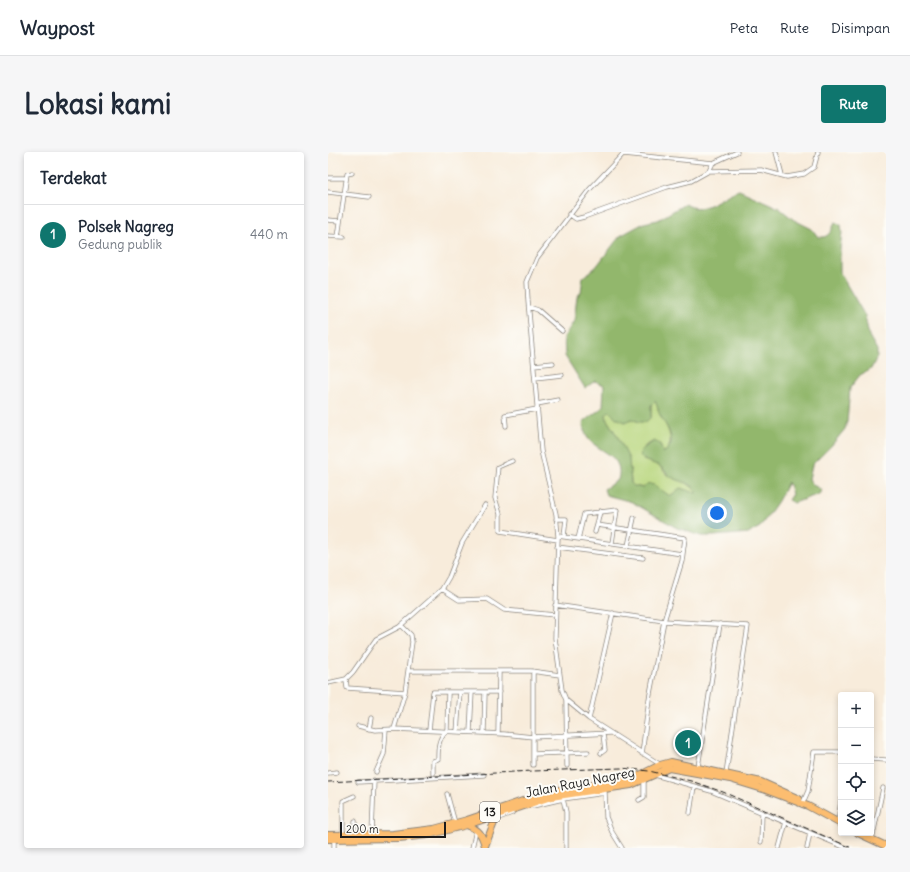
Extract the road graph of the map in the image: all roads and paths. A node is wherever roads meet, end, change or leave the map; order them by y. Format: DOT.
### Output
graph roads {
  1 [pos="736,152"];
  2 [pos="776,152"];
  3 [pos="818,152"];
  4 [pos="625,153"];
  5 [pos="712,163"];
  6 [pos="709,171"];
  7 [pos="352,173"];
  8 [pos="782,175"];
  9 [pos="328,178"];
  10 [pos="346,178"];
  11 [pos="328,192"];
  12 [pos="345,194"];
  13 [pos="369,197"];
  14 [pos="569,214"];
  15 [pos="328,220"];
  16 [pos="339,221"];
  17 [pos="328,236"];
  18 [pos="338,237"];
  19 [pos="344,237"];
  20 [pos="529,307"];
  21 [pos="562,331"];
  22 [pos="554,363"];
  23 [pos="534,364"];
  24 [pos="562,374"];
  25 [pos="535,378"];
  26 [pos="558,400"];
  27 [pos="537,404"];
  28 [pos="537,409"];
  29 [pos="506,426"];
  30 [pos="512,461"];
  31 [pos="485,505"];
  32 [pos="600,511"];
  33 [pos="634,518"];
  34 [pos="556,519"];
  35 [pos="597,525"];
  36 [pos="616,527"];
  37 [pos="631,530"];
  38 [pos="595,532"];
  39 [pos="564,536"];
  40 [pos="558,538"];
  41 [pos="578,539"];
  42 [pos="612,543"];
  43 [pos="557,546"];
  44 [pos="628,546"];
  45 [pos="682,554"];
  46 [pos="643,558"];
  47 [pos="442,589"];
  48 [pos="555,605"];
  49 [pos="613,613"];
  50 [pos="555,615"];
  51 [pos="664,621"];
  52 [pos="720,624"];
  53 [pos="401,625"];
  54 [pos="408,671"];
  55 [pos="499,672"];
  56 [pos="533,672"];
  57 [pos="560,675"];
  58 [pos="346,679"];
  59 [pos="328,683"];
  60 [pos="405,692"];
  61 [pos="448,692"];
  62 [pos="460,692"];
  63 [pos="472,692"];
  64 [pos="485,692"];
  65 [pos="499,692"];
  66 [pos="566,700"];
  67 [pos="371,718"];
  68 [pos="590,719"];
  69 [pos="358,726"];
  70 [pos="369,729"];
  71 [pos="394,729"];
  72 [pos="386,730"];
  73 [pos="429,730"];
  74 [pos="446,731"];
  75 [pos="456,732"];
  76 [pos="470,732"];
  77 [pos="484,733"];
  78 [pos="498,733"];
  79 [pos="610,733"];
  80 [pos="603,734"];
  81 [pos="567,736"];
  82 [pos="533,737"];
  83 [pos="588,752"];
  84 [pos="838,752"];
  85 [pos="567,753"];
  86 [pos="601,753"];
  87 [pos="533,754"];
  88 [pos="642,754"];
  89 [pos="874,759"];
  90 [pos="886,760"];
  91 [pos="533,765"];
  92 [pos="567,766"];
  93 [pos="662,767"];
  94 [pos="698,767"];
  95 [pos="337,772"];
  96 [pos="376,772"];
  97 [pos="328,773"];
  98 [pos="726,773"];
  99 [pos="654,775"];
  100 [pos="433,776"];
  101 [pos="484,776"];
  102 [pos="644,780"];
  103 [pos="375,781"];
  104 [pos="358,782"];
  105 [pos="694,786"];
  106 [pos="882,788"];
  107 [pos="604,791"];
  108 [pos="447,794"];
  109 [pos="354,796"];
  110 [pos="564,799"];
  111 [pos="640,800"];
  112 [pos="804,804"];
  113 [pos="690,813"];
  114 [pos="762,813"];
  115 [pos="496,817"];
  116 [pos="355,821"];
  117 [pos="786,822"];
  118 [pos="838,822"];
  119 [pos="455,823"];
  120 [pos="466,825"];
  121 [pos="476,829"];
  122 [pos="810,833"];
  123 [pos="328,834"];
  124 [pos="343,834"];
  125 [pos="355,834"];
  126 [pos="372,834"];
  127 [pos="864,836"];
  128 [pos="331,839"];
  129 [pos="872,840"];
  130 [pos="761,842"];
  131 [pos="886,846"];
  132 [pos="484,847"];
  133 [pos="334,848"];
  134 [pos="472,848"];
  135 [pos="566,848"];
  136 [pos="622,848"];
  137 [pos="779,848"];
  138 [pos="807,848"];
  139 [pos="846,848"];
  1 -- 5 [label="street"];
  2 -- 8 [label="street"];
  3 -- 8 [label="street"];
  4 -- 5 [label="street"];
  4 -- 14 [label="street"];
  5 -- 6 [label="street"];
  6 -- 8 [label="street"];
  6 -- 14 [label="street"];
  7 -- 10 [label="street"];
  9 -- 10 [label="street"];
  10 -- 12 [label="street"];
  11 -- 12 [label="street"];
  12 -- 13 [label="street"];
  12 -- 16 [label="street"];
  14 -- 20 [label="street"];
  15 -- 16 [label="street"];
  16 -- 18 [label="street"];
  17 -- 18 [label="street"];
  18 -- 19 [label="street"];
  20 -- 21 [label="street"];
  20 -- 23 [label="street"];
  22 -- 23 [label="street"];
  23 -- 25 [label="street"];
  24 -- 25 [label="street"];
  25 -- 27 [label="street"];
  26 -- 27 [label="street"];
  27 -- 28 [label="street"];
  28 -- 29 [label="street"];
  28 -- 34 [label="street"];
  30 -- 40 [label="street"];
  31 -- 47 [label="street"];
  32 -- 35 [label="street"];
  32 -- 36 [label="street"];
  32 -- 41 [label="street"];
  33 -- 37 [label="street"];
  34 -- 39 [label="street"];
  34 -- 40 [label="street"];
  35 -- 36 [label="street"];
  35 -- 38 [label="street"];
  36 -- 37 [label="street"];
  36 -- 42 [label="street"];
  37 -- 44 [label="street"];
  37 -- 45 [label="street"];
  39 -- 40 [label="street"];
  39 -- 41 [label="street"];
  40 -- 43 [label="street"];
  41 -- 42 [label="street"];
  42 -- 44 [label="street"];
  43 -- 46 [label="street"];
  43 -- 48 [label="street"];
  44 -- 45 [label="street"];
  45 -- 51 [label="street"];
  47 -- 50 [label="street"];
  47 -- 53 [label="street"];
  48 -- 49 [label="street"];
  48 -- 50 [label="street"];
  49 -- 51 [label="street"];
  49 -- 68 [label="street"];
  50 -- 57 [label="street"];
  51 -- 52 [label="street"];
  51 -- 88 [label="street"];
  52 -- 94 [label="street"];
  52 -- 98 [label="street"];
  53 -- 54 [label="street"];
  53 -- 58 [label="street"];
  54 -- 55 [label="street"];
  54 -- 60 [label="street"];
  55 -- 56 [label="street"];
  55 -- 65 [label="street"];
  56 -- 57 [label="street"];
  56 -- 82 [label="street"];
  57 -- 66 [label="street"];
  58 -- 59 [label="street"];
  58 -- 60 [label="street"];
  60 -- 71 [label="street"];
  61 -- 62 [label="street"];
  61 -- 73 [label="street"];
  61 -- 74 [label="street"];
  62 -- 63 [label="street"];
  62 -- 75 [label="street"];
  63 -- 64 [label="street"];
  63 -- 76 [label="street"];
  64 -- 65 [label="street"];
  64 -- 77 [label="street"];
  65 -- 78 [label="street"];
  66 -- 68 [label="street"];
  66 -- 81 [label="street"];
  67 -- 70 [label="street"];
  68 -- 79 [label="street"];
  69 -- 70 [label="street"];
  70 -- 72 [label="street"];
  71 -- 72 [label="street"];
  71 -- 73 [label="street"];
  72 -- 96 [label="street"];
  73 -- 74 [label="street"];
  74 -- 75 [label="street"];
  74 -- 100 [label="street"];
  75 -- 76 [label="street"];
  76 -- 77 [label="street"];
  77 -- 78 [label="street"];
  78 -- 82 [label="street"];
  79 -- 80 [label="street"];
  79 -- 88 [label="street"];
  80 -- 81 [label="street"];
  80 -- 86 [label="street"];
  81 -- 82 [label="street"];
  81 -- 85 [label="street"];
  82 -- 87 [label="street"];
  83 -- 85 [label="street"];
  84 -- 112 [label="street"];
  85 -- 87 [label="street"];
  85 -- 92 [label="street"];
  87 -- 91 [label="street"];
  88 -- 93 [label="street"];
  89 -- 90 [label="street"];
  93 -- 94 [label="highway, Jalan Raya Nagreg / 13"];
  93 -- 99 [label="highway, Jalan Raya Nagreg / 13"];
  93 -- 112 [label="highway, Jalan Raya Nagreg / 13"];
  93 -- 119 [label="highway, Jalan Raya Nagreg / 13"];
  94 -- 98 [label="highway, Jalan Raya Nagreg / 13"];
  95 -- 97 [label="street"];
  98 -- 112 [label="highway, Jalan Raya Nagreg / 13"];
  99 -- 102 [label="highway, Jalan Raya Nagreg / 13"];
  99 -- 105 [label="street"];
  100 -- 101 [label="street"];
  100 -- 103 [label="street"];
  102 -- 107 [label="highway, Jalan Raya Nagreg / 13"];
  102 -- 111 [label="street"];
  103 -- 104 [label="street"];
  103 -- 126 [label="street"];
  105 -- 113 [label="street"];
  105 -- 114 [label="street"];
  106 -- 129 [label="street"];
  107 -- 110 [label="street"];
  107 -- 115 [label="highway, Jalan Raya Nagreg / 13"];
  107 -- 136 [label="street"];
  108 -- 119 [label="street"];
  109 -- 124 [label="street"];
  110 -- 115 [label="street"];
  110 -- 135 [label="street"];
  112 -- 118 [label="highway, Jalan Raya Nagreg / 13"];
  114 -- 117 [label="street"];
  114 -- 130 [label="street"];
  115 -- 120 [label="highway, Jalan Raya Nagreg / 13"];
  115 -- 132 [label="highway"];
  116 -- 125 [label="street"];
  117 -- 122 [label="street"];
  117 -- 137 [label="street"];
  119 -- 126 [label="highway, Jalan Raya Nagreg / 13"];
  120 -- 121 [label="highway, 13"];
  120 -- 128 [label="highway, Jalan Raya Nagreg / 13"];
  121 -- 132 [label="highway, 13"];
  121 -- 134 [label="street"];
  122 -- 138 [label="street"];
  122 -- 139 [label="street"];
  123 -- 124 [label="highway, Jalan Raya Nagreg / 13"];
  124 -- 125 [label="highway, Jalan Raya Nagreg / 13"];
  125 -- 126 [label="highway, Jalan Raya Nagreg / 13"];
  127 -- 129 [label="highway"];
  128 -- 133 [label="street"];
  129 -- 131 [label="highway"];
}
